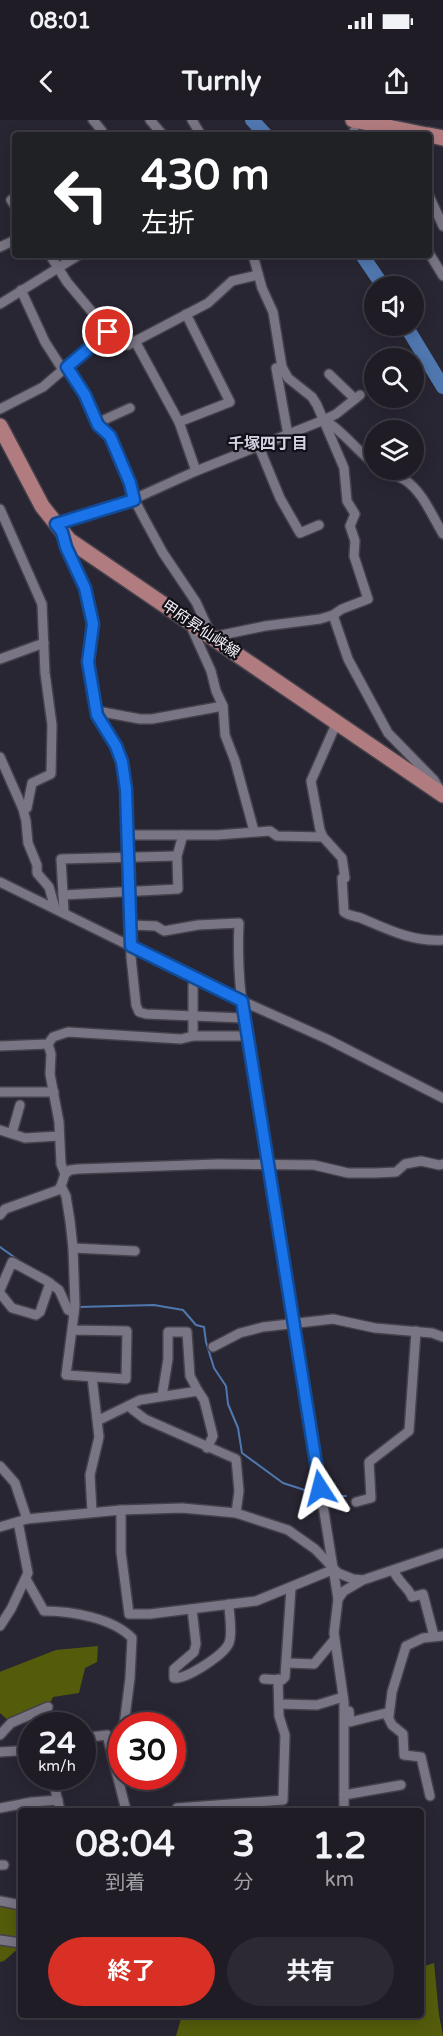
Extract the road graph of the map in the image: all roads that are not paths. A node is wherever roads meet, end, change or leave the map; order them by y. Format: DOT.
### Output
graph roads {
  1 [pos="93,120"];
  2 [pos="150,120"];
  3 [pos="354,129"];
  4 [pos="395,131"];
  5 [pos="420,131"];
  6 [pos="100,132"];
  7 [pos="160,132"];
  8 [pos="432,202"];
  9 [pos="443,226"];
  10 [pos="53,258"];
  11 [pos="73,258"];
  12 [pos="254,258"];
  13 [pos="432,258"];
  14 [pos="58,266"];
  15 [pos="258,274"];
  16 [pos="443,276"];
  17 [pos="21,290"];
  18 [pos="0,304"];
  19 [pos="186,315"];
  20 [pos="108,332"];
  21 [pos="135,341"];
  22 [pos="282,367"];
  23 [pos="65,369"];
  24 [pos="329,374"];
  25 [pos="130,408"];
  26 [pos="0,409"];
  27 [pos="324,420"];
  28 [pos="179,422"];
  29 [pos="97,423"];
  30 [pos="0,426"];
  31 [pos="288,435"];
  32 [pos="259,447"];
  33 [pos="364,456"];
  34 [pos="196,471"];
  35 [pos="404,480"];
  36 [pos="134,500"];
  37 [pos="0,509"];
  38 [pos="319,525"];
  39 [pos="3,526"];
  40 [pos="59,528"];
  41 [pos="443,534"];
  42 [pos="333,615"];
  43 [pos="195,626"];
  44 [pos="212,637"];
  45 [pos="44,643"];
  46 [pos="0,659"];
  47 [pos="223,706"];
  48 [pos="97,711"];
  49 [pos="337,722"];
  50 [pos="0,758"];
  51 [pos="443,795"];
  52 [pos="23,808"];
  53 [pos="254,831"];
  54 [pos="127,835"];
  55 [pos="183,835"];
  56 [pos="323,837"];
  57 [pos="177,856"];
  58 [pos="128,857"];
  59 [pos="0,882"];
  60 [pos="129,891"];
  61 [pos="63,895"];
  62 [pos="60,910"];
  63 [pos="130,925"];
  64 [pos="443,940"];
  65 [pos="131,946"];
  66 [pos="194,985"];
  67 [pos="242,1001"];
  68 [pos="193,1016"];
  69 [pos="243,1018"];
  70 [pos="193,1036"];
  71 [pos="247,1036"];
  72 [pos="48,1044"];
  73 [pos="0,1046"];
  74 [pos="0,1092"];
  75 [pos="54,1092"];
  76 [pos="443,1098"];
  77 [pos="20,1105"];
  78 [pos="0,1130"];
  79 [pos="12,1133"];
  80 [pos="59,1136"];
  81 [pos="268,1164"];
  82 [pos="443,1164"];
  83 [pos="65,1174"];
  84 [pos="61,1186"];
  85 [pos="0,1215"];
  86 [pos="73,1248"];
  87 [pos="135,1251"];
  88 [pos="50,1283"];
  89 [pos="0,1292"];
  90 [pos="74,1312"];
  91 [pos="294,1324"];
  92 [pos="72,1330"];
  93 [pos="416,1331"];
  94 [pos="443,1337"];
  95 [pos="213,1347"];
  96 [pos="92,1377"];
  97 [pos="198,1391"];
  98 [pos="162,1396"];
  99 [pos="128,1406"];
  100 [pos="99,1420"];
  101 [pos="207,1448"];
  102 [pos="0,1466"];
  103 [pos="356,1502"];
  104 [pos="121,1510"];
  105 [pos="92,1512"];
  106 [pos="236,1513"];
  107 [pos="23,1521"];
  108 [pos="0,1527"];
  109 [pos="443,1554"];
  110 [pos="332,1568"];
  111 [pos="393,1570"];
  112 [pos="26,1579"];
  113 [pos="363,1580"];
  114 [pos="291,1588"];
  115 [pos="338,1599"];
  116 [pos="229,1604"];
  117 [pos="192,1609"];
  118 [pos="0,1626"];
  119 [pos="439,1636"];
  120 [pos="334,1640"];
  121 [pos="287,1663"];
  122 [pos="264,1679"];
  123 [pos="278,1679"];
  124 [pos="344,1702"];
  125 [pos="279,1704"];
  126 [pos="48,1707"];
  127 [pos="126,1712"];
  128 [pos="388,1716"];
  129 [pos="0,1735"];
  130 [pos="107,1735"];
  131 [pos="96,1736"];
  132 [pos="18,1751"];
  133 [pos="0,1752"];
  134 [pos="401,1785"];
  135 [pos="56,1790"];
  136 [pos="344,1795"];
  137 [pos="430,1796"];
  138 [pos="58,1800"];
  139 [pos="0,1808"];
  140 [pos="60,1808"];
  141 [pos="125,1808"];
  142 [pos="177,1808"];
  143 [pos="344,1808"];
  144 [pos="0,1901"];
  145 [pos="18,1904"];
  146 [pos="0,1940"];
  147 [pos="18,1943"];
  1 -- 6 [label="street"];
  2 -- 7 [label="street"];
  3 -- 4 [label="main road"];
  4 -- 5 [label="main road"];
  8 -- 9 [label="street"];
  10 -- 14 [label="street"];
  11 -- 14 [label="street"];
  12 -- 15 [label="street"];
  13 -- 16 [label="street"];
  14 -- 17 [label="street"];
  14 -- 20 [label="street"];
  15 -- 19 [label="street"];
  15 -- 22 [label="street"];
  17 -- 18 [label="street"];
  17 -- 23 [label="street"];
  19 -- 21 [label="street"];
  19 -- 28 [label="street"];
  20 -- 21 [label="street"];
  20 -- 23 [label="street"];
  21 -- 28 [label="street"];
  22 -- 27 [label="street"];
  22 -- 31 [label="street"];
  23 -- 26 [label="street"];
  23 -- 29 [label="street"];
  24 -- 27 [label="street"];
  25 -- 29 [label="street"];
  27 -- 31 [label="street"];
  27 -- 33 [label="street"];
  27 -- 42 [label="street"];
  28 -- 34 [label="street"];
  29 -- 36 [label="street"];
  30 -- 40 [label="main road, 甲府昇仙峡線"];
  31 -- 32 [label="street"];
  32 -- 34 [label="street"];
  32 -- 38 [label="street"];
  34 -- 36 [label="street"];
  35 -- 41 [label="street"];
  36 -- 40 [label="street"];
  36 -- 44 [label="street"];
  37 -- 39 [label="street"];
  39 -- 45 [label="street"];
  40 -- 43 [label="main road, 甲府昇仙峡線"];
  40 -- 48 [label="street"];
  42 -- 44 [label="street"];
  42 -- 51 [label="street"];
  43 -- 44 [label="main road, 甲府昇仙峡線"];
  43 -- 47 [label="street"];
  44 -- 49 [label="main road, 甲府昇仙峡線"];
  45 -- 46 [label="street"];
  45 -- 52 [label="street"];
  47 -- 48 [label="street"];
  47 -- 53 [label="street"];
  48 -- 54 [label="street"];
  49 -- 51 [label="main road, 甲府昇仙峡線"];
  49 -- 56 [label="street"];
  50 -- 52 [label="street"];
  52 -- 62 [label="street"];
  53 -- 55 [label="street"];
  53 -- 56 [label="street"];
  54 -- 55 [label="street"];
  54 -- 58 [label="street"];
  55 -- 57 [label="street"];
  56 -- 64 [label="street"];
  57 -- 58 [label="street"];
  57 -- 60 [label="street"];
  58 -- 60 [label="street"];
  58 -- 61 [label="street"];
  59 -- 62 [label="street"];
  60 -- 61 [label="street"];
  60 -- 63 [label="street"];
  61 -- 62 [label="street"];
  62 -- 65 [label="street"];
  63 -- 65 [label="street"];
  63 -- 67 [label="street"];
  65 -- 67 [label="street"];
  65 -- 68 [label="street"];
  66 -- 68 [label="street"];
  67 -- 69 [label="street"];
  67 -- 76 [label="street"];
  68 -- 69 [label="street"];
  68 -- 70 [label="street"];
  69 -- 71 [label="street"];
  70 -- 71 [label="street"];
  70 -- 72 [label="street"];
  71 -- 81 [label="street"];
  72 -- 73 [label="street"];
  72 -- 75 [label="street"];
  74 -- 75 [label="street"];
  75 -- 80 [label="street"];
  77 -- 79 [label="street"];
  78 -- 79 [label="street"];
  79 -- 80 [label="street"];
  80 -- 83 [label="street"];
  81 -- 82 [label="street"];
  81 -- 83 [label="street"];
  81 -- 91 [label="street"];
  83 -- 84 [label="street"];
  84 -- 85 [label="street"];
  84 -- 86 [label="street"];
  86 -- 87 [label="street"];
  86 -- 90 [label="street"];
  88 -- 89 [label="street"];
  88 -- 89 [label="street"];
  88 -- 90 [label="street"];
  90 -- 92 [label="street"];
  91 -- 93 [label="street"];
  91 -- 95 [label="street"];
  91 -- 110 [label="street"];
  92 -- 96 [label="street"];
  92 -- 96 [label="street"];
  93 -- 94 [label="street"];
  93 -- 103 [label="street"];
  96 -- 100 [label="street"];
  97 -- 98 [label="street"];
  97 -- 98 [label="street"];
  97 -- 101 [label="street"];
  98 -- 99 [label="street"];
  99 -- 100 [label="street"];
  99 -- 101 [label="street"];
  100 -- 105 [label="street"];
  101 -- 106 [label="street"];
  102 -- 107 [label="street"];
  104 -- 105 [label="street"];
  104 -- 106 [label="street"];
  104 -- 117 [label="street"];
  105 -- 107 [label="street"];
  106 -- 110 [label="street"];
  107 -- 108 [label="street"];
  107 -- 112 [label="street"];
  109 -- 111 [label="street"];
  110 -- 113 [label="street"];
  110 -- 114 [label="street"];
  110 -- 115 [label="street"];
  111 -- 113 [label="street"];
  111 -- 119 [label="street"];
  112 -- 118 [label="street"];
  112 -- 127 [label="street"];
  113 -- 115 [label="street"];
  114 -- 116 [label="street"];
  114 -- 121 [label="street"];
  115 -- 120 [label="street"];
  116 -- 117 [label="street"];
  116 -- 117 [label="street"];
  119 -- 128 [label="street"];
  120 -- 121 [label="street"];
  120 -- 124 [label="street"];
  121 -- 123 [label="street"];
  122 -- 123 [label="street"];
  123 -- 125 [label="street"];
  124 -- 125 [label="street"];
  124 -- 128 [label="street"];
  124 -- 136 [label="street"];
  125 -- 142 [label="street"];
  126 -- 129 [label="street"];
  128 -- 137 [label="street"];
  130 -- 131 [label="street"];
  130 -- 141 [label="street"];
  132 -- 133 [label="street"];
  134 -- 136 [label="street"];
  135 -- 138 [label="street"];
  136 -- 143 [label="street"];
  138 -- 139 [label="street"];
  138 -- 140 [label="street"];
  144 -- 145 [label="street"];
  146 -- 147 [label="street"];
}
